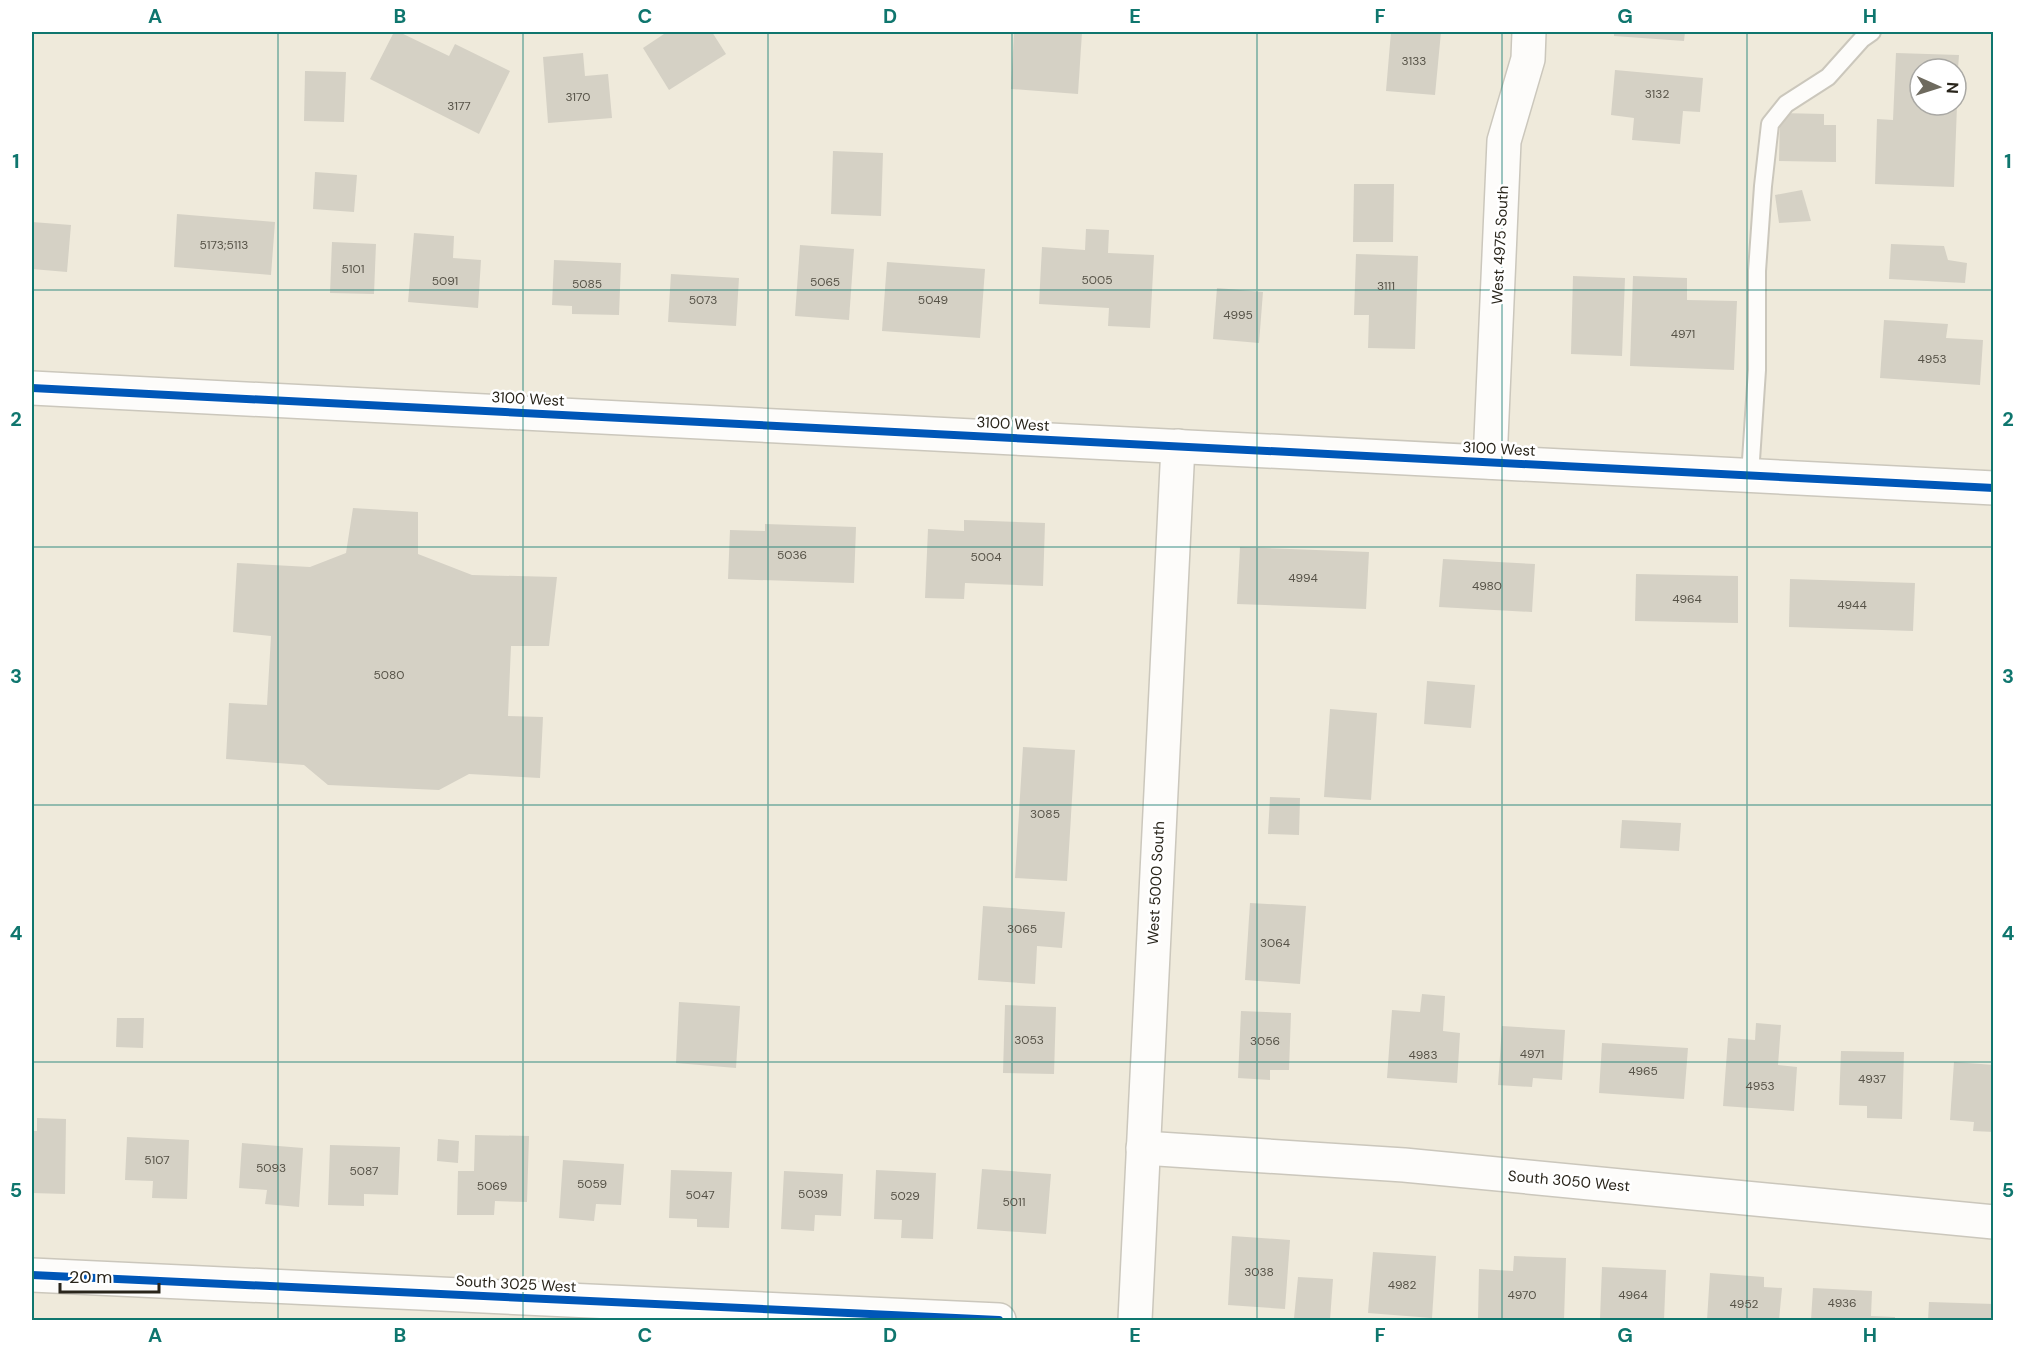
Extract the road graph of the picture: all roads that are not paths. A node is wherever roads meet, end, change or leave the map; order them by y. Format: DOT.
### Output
graph roads {
  1 [pos="1529,32"];
  2 [pos="1872,32"];
  3 [pos="32,388"];
  4 [pos="1178,446"];
  5 [pos="1490,462"];
  6 [pos="1750,475"];
  7 [pos="1994,488"];
  8 [pos="1143,1148"];
  9 [pos="1994,1222"];
  10 [pos="32,1275"];
  11 [pos="999,1320"];
  12 [pos="1135,1320"];
  1 -- 5 [label="street, West 4975 South"];
  2 -- 6 [label="lane"];
  3 -- 4 [label="street, 3100 West"];
  4 -- 5 [label="street, 3100 West"];
  4 -- 8 [label="street, West 5000 South"];
  5 -- 6 [label="street, 3100 West"];
  6 -- 7 [label="street, 3100 West"];
  8 -- 9 [label="street, South 3050 West"];
  8 -- 12 [label="street, West 5000 South"];
  10 -- 11 [label="street, South 3025 West"];
}
